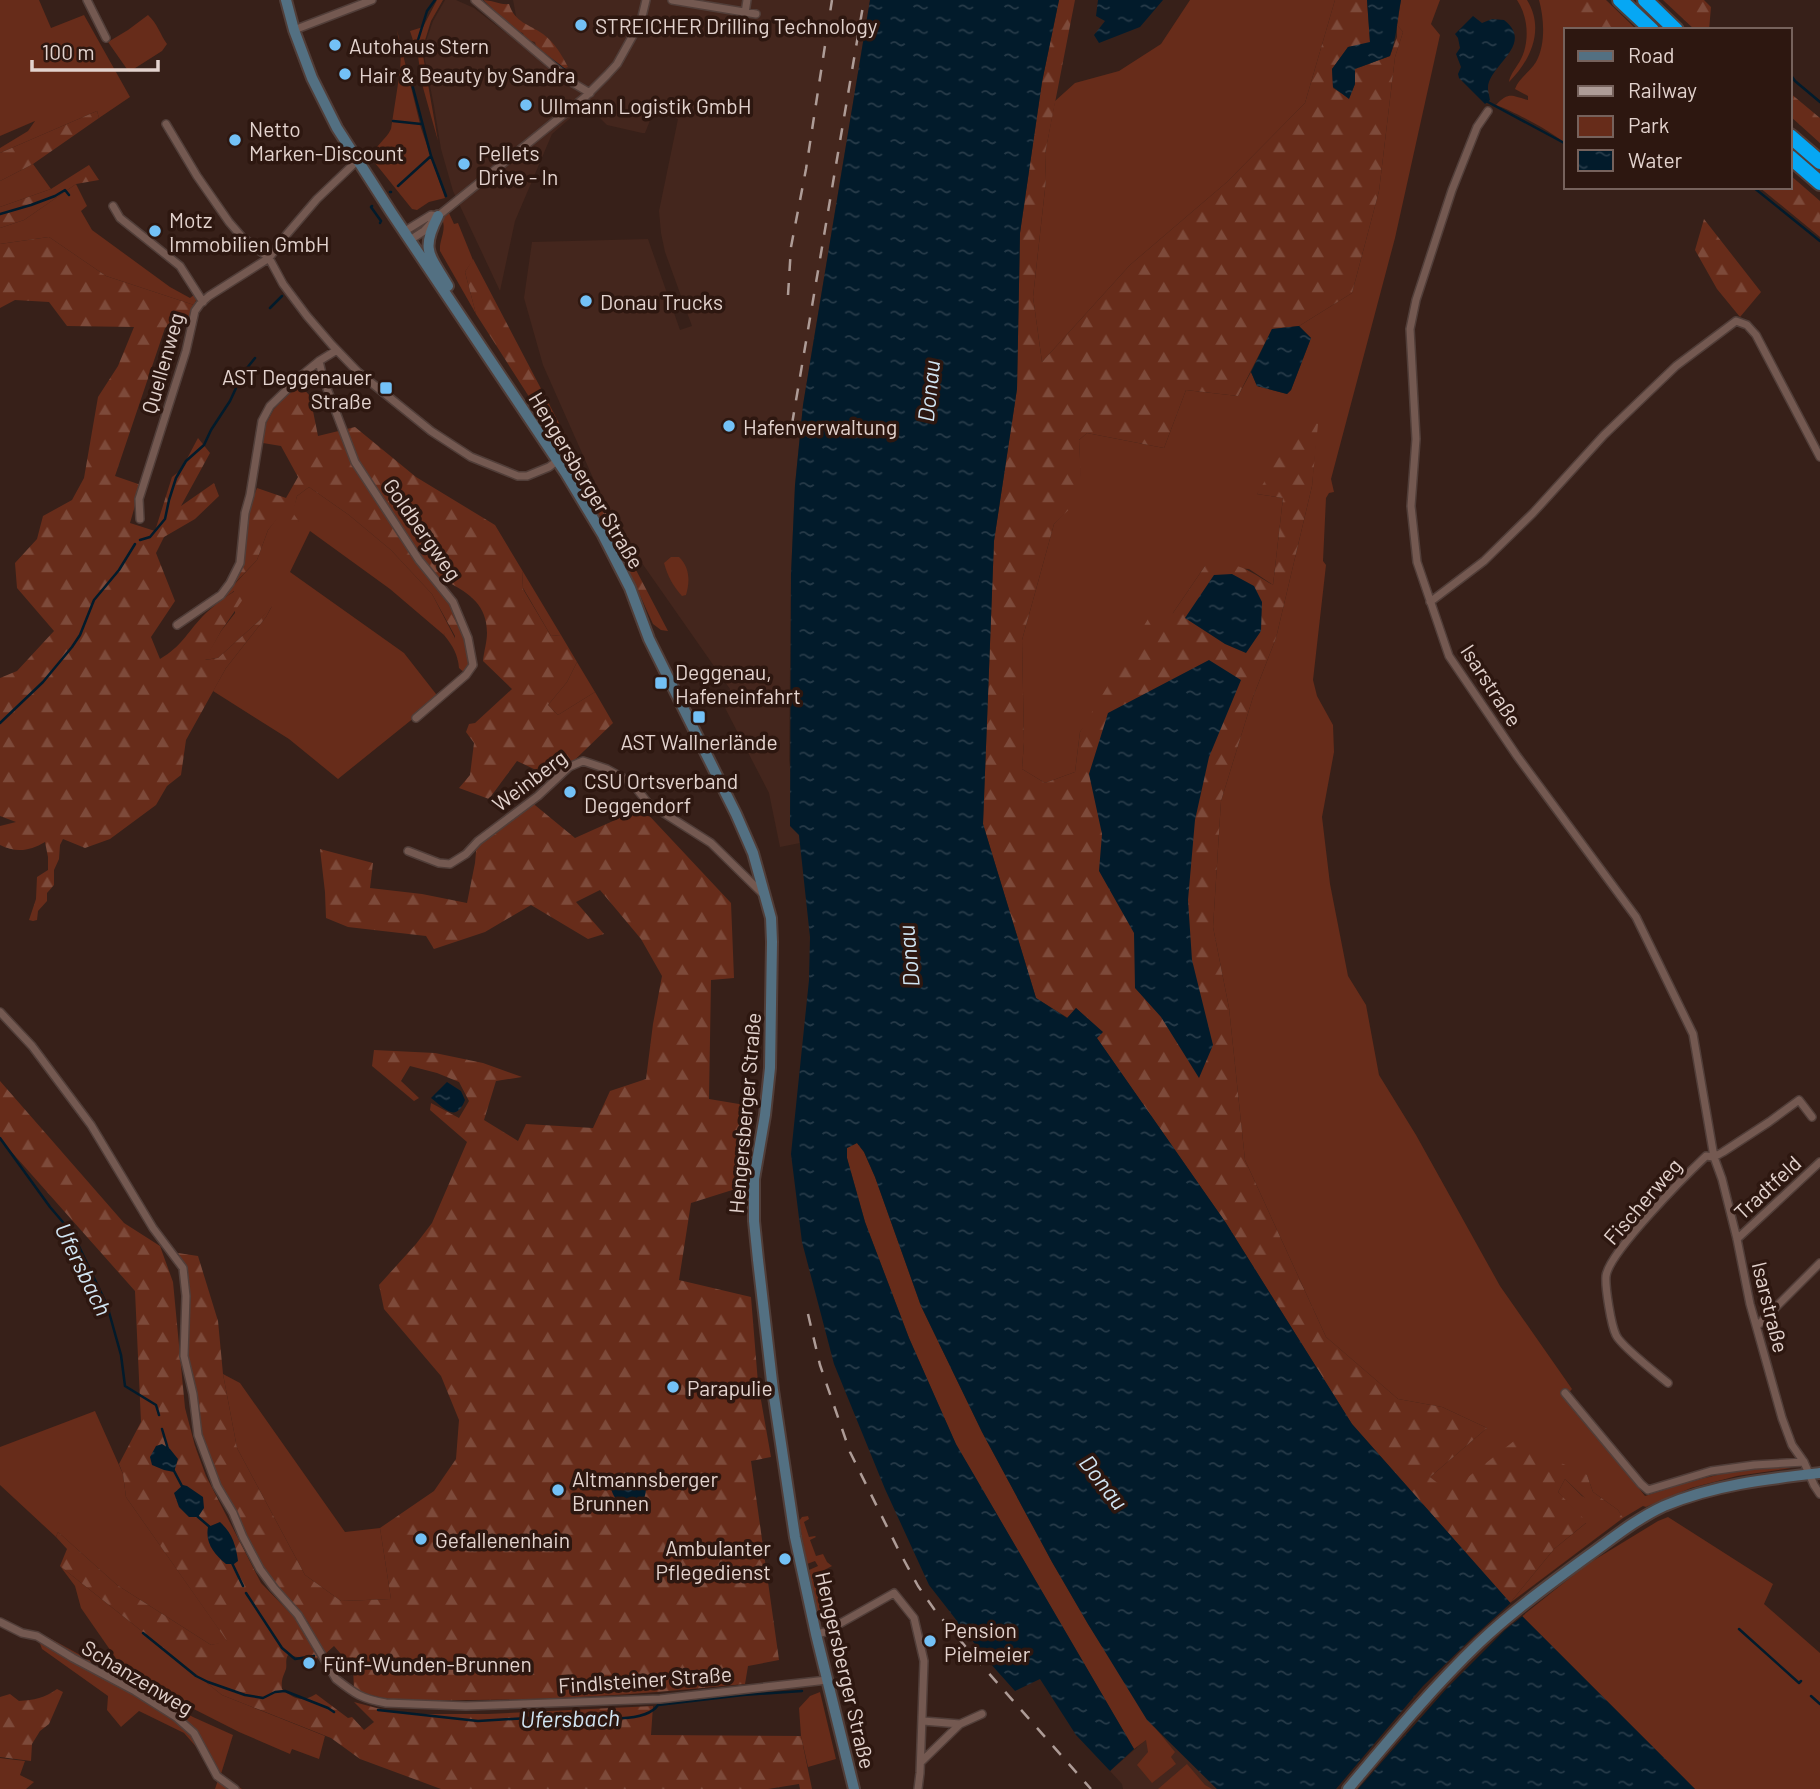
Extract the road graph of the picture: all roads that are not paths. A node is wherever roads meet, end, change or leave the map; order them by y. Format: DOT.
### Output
graph roads {
  1 [pos="87,0"];
  2 [pos="286,0"];
  3 [pos="372,0"];
  4 [pos="475,0"];
  5 [pos="649,0"];
  6 [pos="672,0"];
  7 [pos="747,0"];
  8 [pos="1620,0"];
  9 [pos="1645,0"];
  10 [pos="745,13"];
  11 [pos="756,14"];
  12 [pos="1650,28"];
  13 [pos="1674,28"];
  14 [pos="294,30"];
  15 [pos="106,38"];
  16 [pos="590,93"];
  17 [pos="1488,111"];
  18 [pos="166,124"];
  19 [pos="1792,137"];
  20 [pos="1792,159"];
  21 [pos="358,160"];
  22 [pos="1820,162"];
  23 [pos="1820,183"];
  24 [pos="113,206"];
  25 [pos="438,216"];
  26 [pos="407,235"];
  27 [pos="269,258"];
  28 [pos="203,302"];
  29 [pos="451,302"];
  30 [pos="337,350"];
  31 [pos="318,361"];
  32 [pos="1820,457"];
  33 [pos="557,461"];
  34 [pos="140,519"];
  35 [pos="1430,602"];
  36 [pos="177,625"];
  37 [pos="416,718"];
  38 [pos="408,851"];
  39 [pos="765,896"];
  40 [pos="0,1012"];
  41 [pos="1812,1117"];
  42 [pos="1714,1157"];
  43 [pos="1820,1162"];
  44 [pos="1737,1239"];
  45 [pos="1820,1263"];
  46 [pos="1757,1326"];
  47 [pos="1668,1382"];
  48 [pos="1565,1392"];
  49 [pos="1804,1462"];
  50 [pos="1815,1474"];
  51 [pos="1820,1494"];
  52 [pos="0,1622"];
  53 [pos="816,1634"];
  54 [pos="827,1680"];
  55 [pos="982,1714"];
  56 [pos="923,1721"];
  57 [pos="960,1724"];
  58 [pos="920,1762"];
  59 [pos="235,1789"];
  60 [pos="854,1789"];
  61 [pos="918,1789"];
  62 [pos="1348,1789"];
  1 -- 15 [label="street"];
  2 -- 14 [label="main road, Hengersberger Straße"];
  3 -- 14 [label="street"];
  4 -- 16 [label="street"];
  5 -- 16 [label="street"];
  6 -- 10 [label="street"];
  7 -- 10 [label="street"];
  8 -- 12 [label="highway"];
  9 -- 13 [label="highway"];
  10 -- 11 [label="street"];
  14 -- 21 [label="main road, Hengersberger Straße"];
  16 -- 25 [label="street"];
  17 -- 35 [label="street, Isarstraße"];
  18 -- 27 [label="street"];
  19 -- 22 [label="highway"];
  20 -- 23 [label="highway"];
  21 -- 26 [label="main road, Hengersberger Straße"];
  21 -- 27 [label="street, Quellenweg"];
  24 -- 28 [label="street"];
  25 -- 26 [label="street"];
  25 -- 29 [label="main road, Hengersberger Straße"];
  26 -- 29 [label="main road, Hengersberger Straße"];
  27 -- 28 [label="street, Quellenweg"];
  27 -- 30 [label="street"];
  28 -- 34 [label="street, Quellenweg"];
  29 -- 33 [label="main road, Hengersberger Straße"];
  30 -- 31 [label="street"];
  30 -- 33 [label="street"];
  31 -- 36 [label="street"];
  31 -- 37 [label="street, Goldbergweg"];
  32 -- 35 [label="street"];
  33 -- 39 [label="main road, Hengersberger Straße"];
  35 -- 42 [label="street, Isarstraße"];
  38 -- 39 [label="street, Weinberg"];
  39 -- 53 [label="main road, Hengersberger Straße"];
  40 -- 54 [label="street, Findlsteiner Straße"];
  41 -- 42 [label="street"];
  42 -- 44 [label="street, Isarstraße"];
  42 -- 47 [label="street, Fischerweg"];
  43 -- 44 [label="street, Tradtfeld"];
  44 -- 46 [label="street, Isarstraße"];
  45 -- 46 [label="street"];
  46 -- 49 [label="street, Isarstraße"];
  48 -- 49 [label="street"];
  49 -- 50 [label="street, Isarstraße"];
  50 -- 51 [label="street, Isarstraße"];
  50 -- 62 [label="main road"];
  52 -- 59 [label="street, Schanzenweg"];
  53 -- 54 [label="main road, Hengersberger Straße"];
  53 -- 56 [label="street"];
  54 -- 60 [label="main road, Hengersberger Straße"];
  55 -- 57 [label="street"];
  56 -- 57 [label="street"];
  56 -- 58 [label="street"];
  57 -- 58 [label="street"];
  58 -- 61 [label="street"];
}
